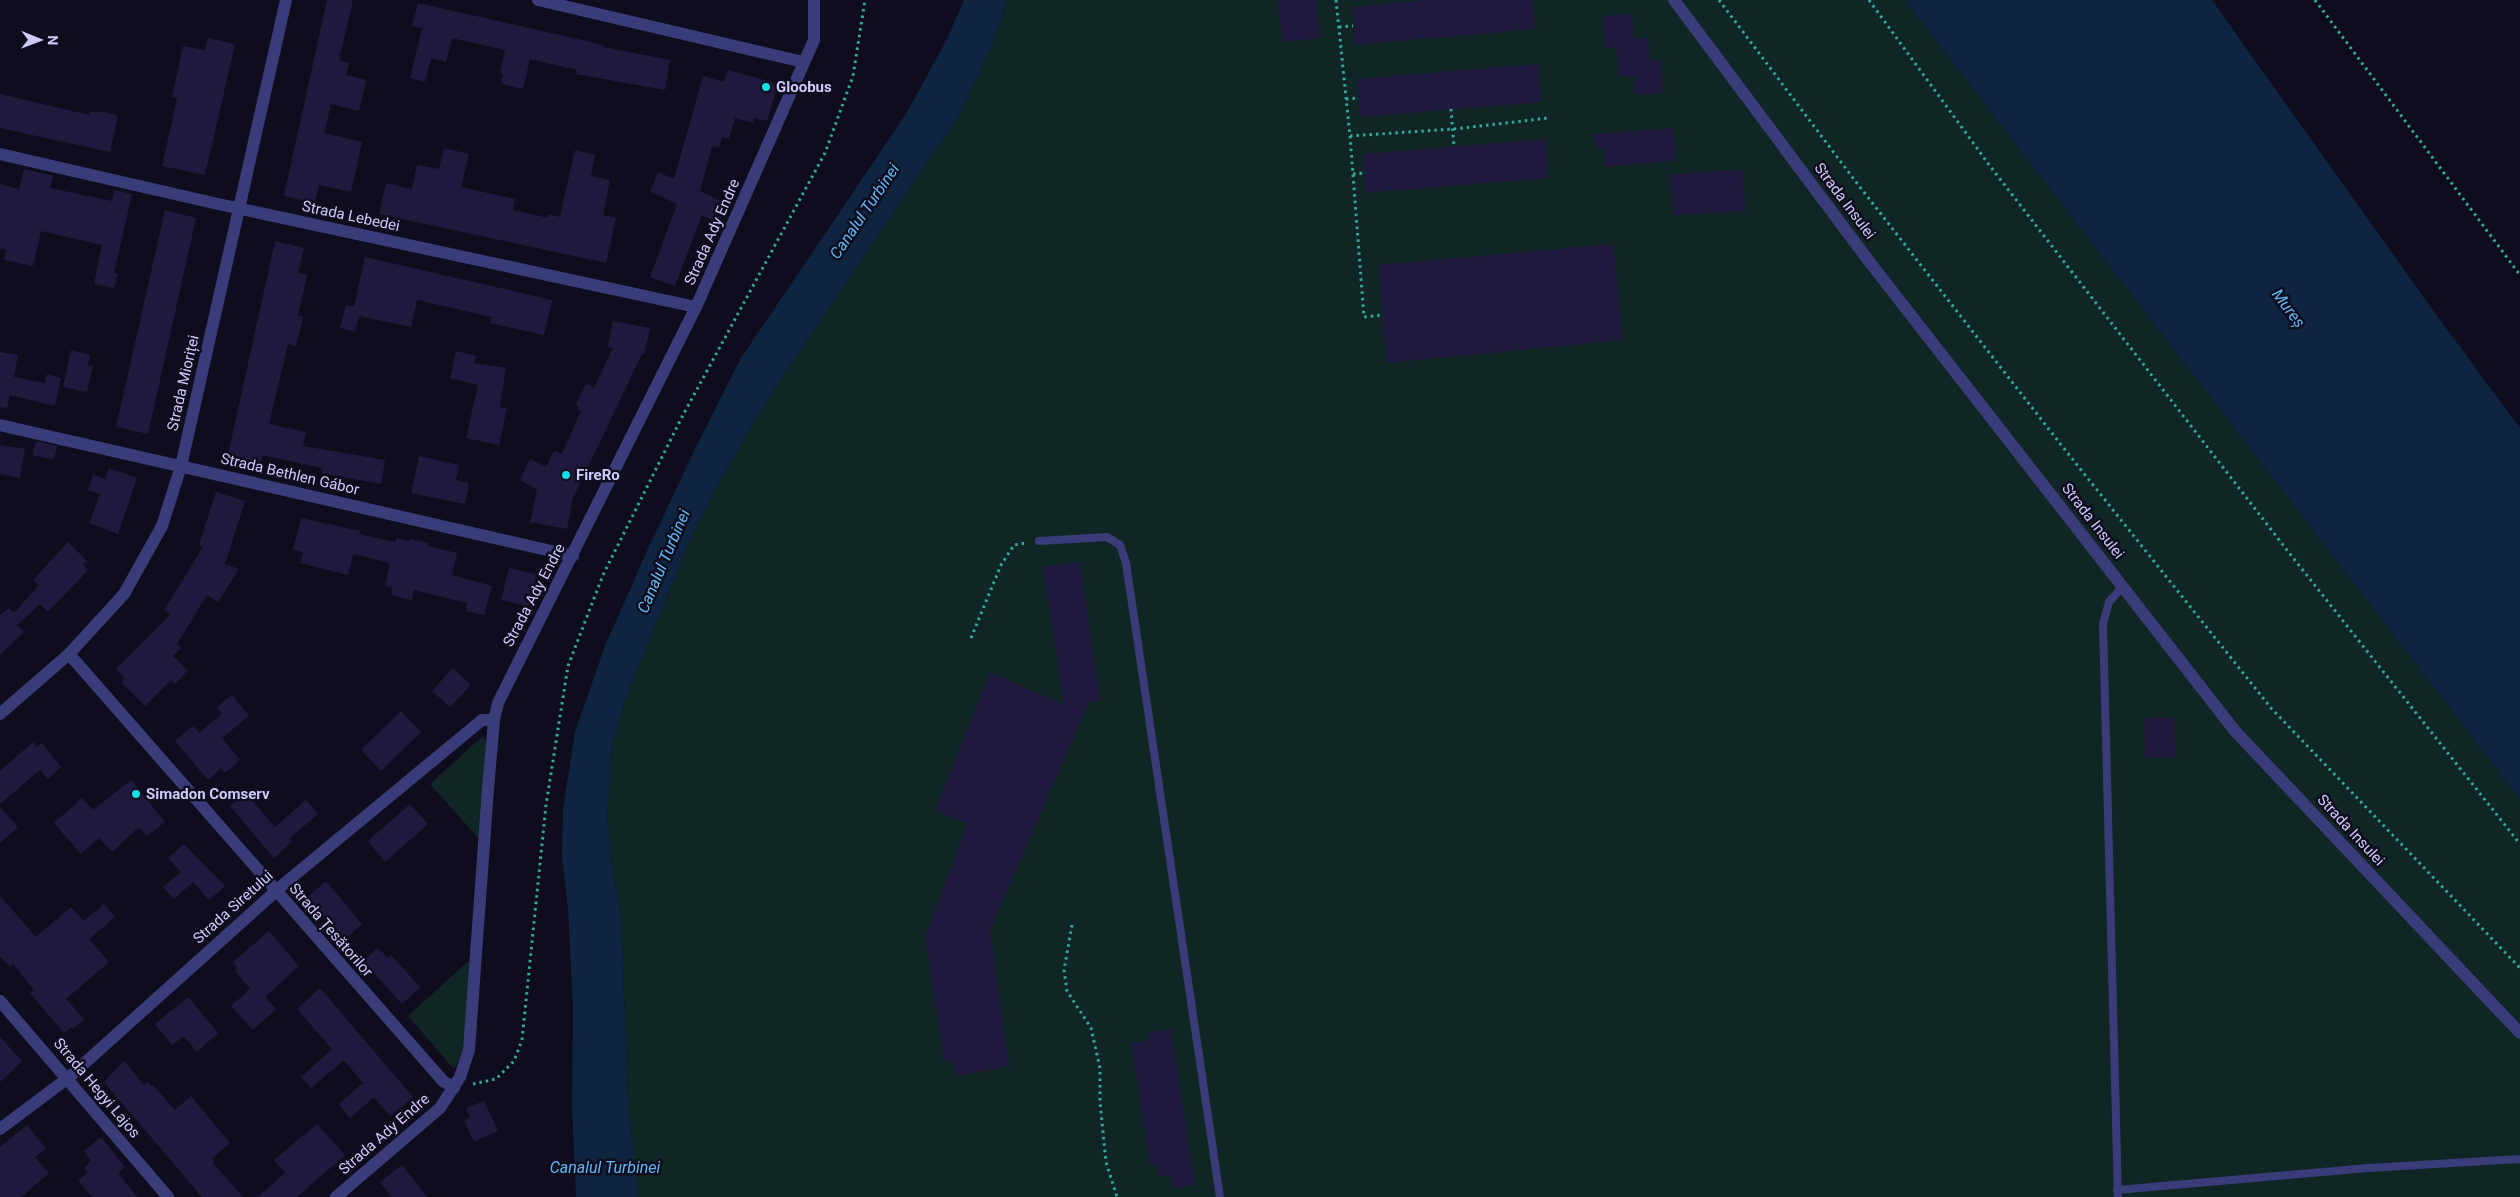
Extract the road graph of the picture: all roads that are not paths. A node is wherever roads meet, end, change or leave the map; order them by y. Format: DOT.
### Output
graph roads {
  1 [pos="286,0"];
  2 [pos="538,0"];
  3 [pos="814,0"];
  4 [pos="1674,0"];
  5 [pos="803,62"];
  6 [pos="0,154"];
  7 [pos="239,208"];
  8 [pos="696,307"];
  9 [pos="0,425"];
  10 [pos="181,466"];
  11 [pos="1039,541"];
  12 [pos="573,556"];
  13 [pos="2123,586"];
  14 [pos="69,654"];
  15 [pos="0,714"];
  16 [pos="494,720"];
  17 [pos="275,891"];
  18 [pos="0,1001"];
  19 [pos="2520,1033"];
  20 [pos="68,1078"];
  21 [pos="454,1088"];
  22 [pos="0,1129"];
  23 [pos="2520,1159"];
  24 [pos="2118,1193"];
  25 [pos="168,1197"];
  26 [pos="336,1197"];
  27 [pos="1220,1197"];
  1 -- 7 [label="street, Strada Mioriței"];
  2 -- 5 [label="street"];
  3 -- 5 [label="street, Strada Ady Endre"];
  4 -- 13 [label="street, Strada Insulei"];
  5 -- 8 [label="street, Strada Ady Endre"];
  6 -- 7 [label="street, Strada Lebedei"];
  7 -- 8 [label="street, Strada Lebedei"];
  7 -- 10 [label="street, Strada Mioriței"];
  8 -- 12 [label="street, Strada Ady Endre"];
  9 -- 10 [label="street, Strada Bethlen Gábor"];
  10 -- 12 [label="street, Strada Bethlen Gábor"];
  10 -- 14 [label="street, Strada Mioriței"];
  11 -- 27 [label="lane"];
  12 -- 16 [label="street, Strada Ady Endre"];
  13 -- 19 [label="street, Strada Insulei"];
  13 -- 24 [label="lane"];
  14 -- 15 [label="street, Strada Mioriței"];
  14 -- 17 [label="street, Strada Țesătorilor"];
  16 -- 17 [label="street, Strada Siretului"];
  16 -- 21 [label="street, Strada Ady Endre"];
  17 -- 20 [label="street, Strada Siretului"];
  17 -- 21 [label="street, Strada Țesătorilor"];
  18 -- 20 [label="street, Strada Hegyi Lajos"];
  20 -- 22 [label="street, Strada Siretului"];
  20 -- 25 [label="street, Strada Hegyi Lajos"];
  21 -- 26 [label="street, Strada Ady Endre"];
  23 -- 24 [label="lane"];
}
